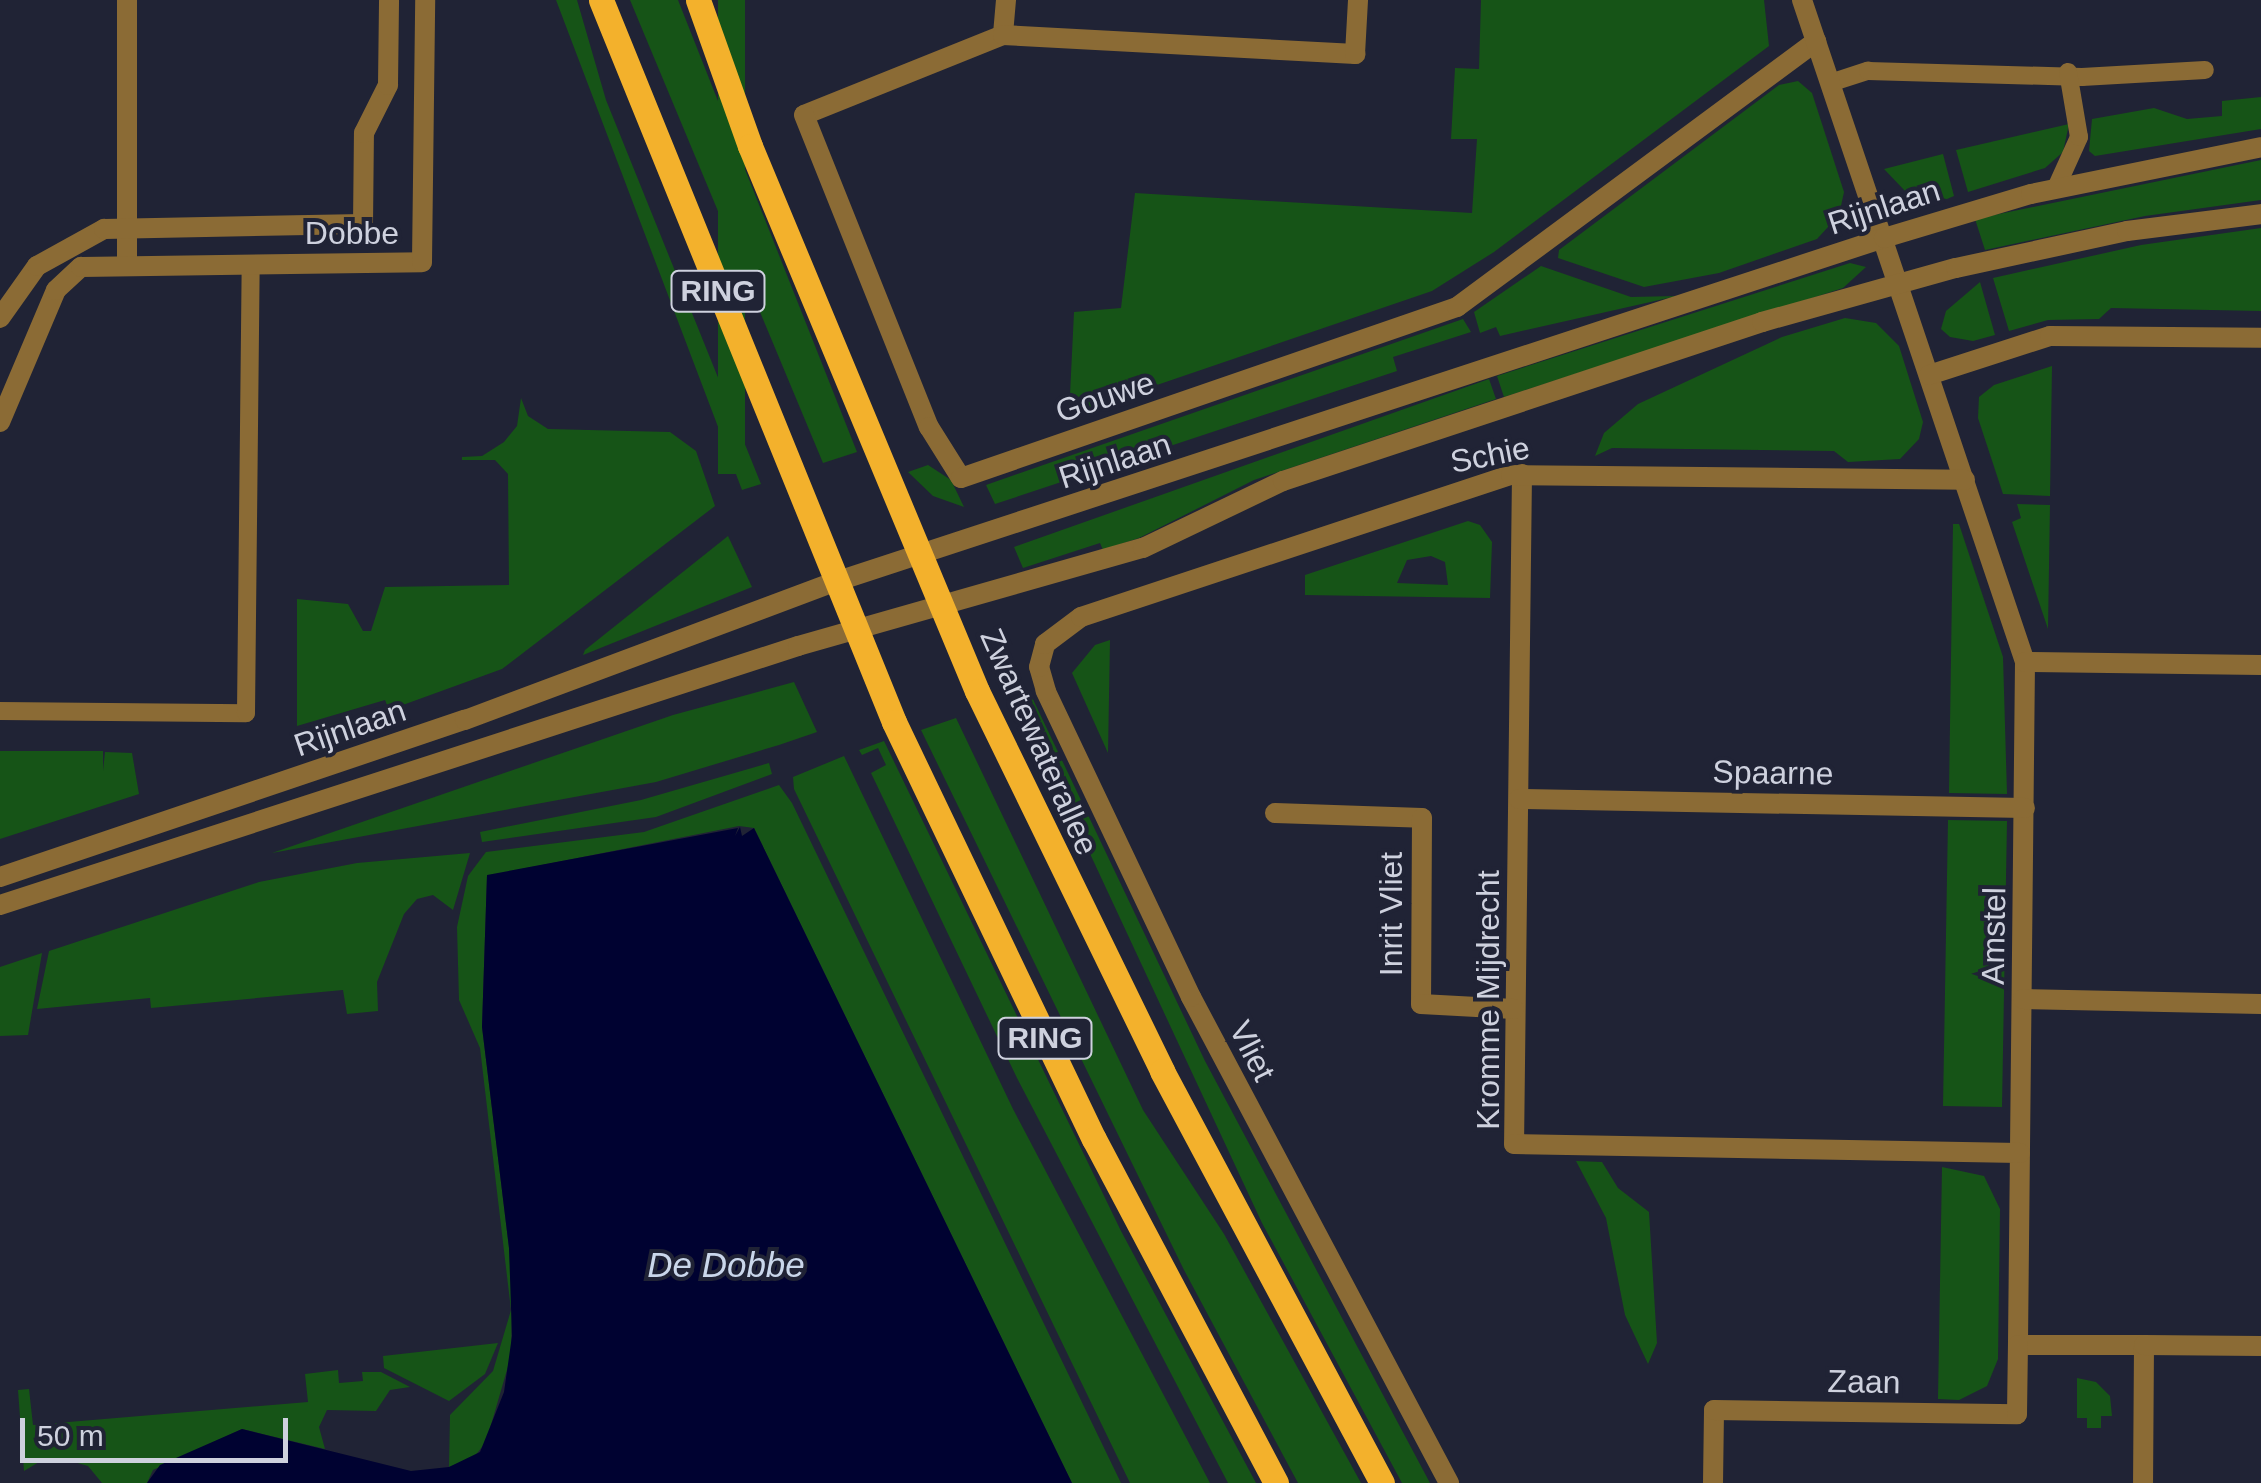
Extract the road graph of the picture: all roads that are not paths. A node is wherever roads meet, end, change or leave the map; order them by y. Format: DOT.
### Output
graph roads {
  1 [pos="127,0"];
  2 [pos="389,0"];
  3 [pos="425,0"];
  4 [pos="601,0"];
  5 [pos="698,0"];
  6 [pos="1006,0"];
  7 [pos="1358,0"];
  8 [pos="1802,0"];
  9 [pos="1004,36"];
  10 [pos="1816,41"];
  11 [pos="2205,70"];
  12 [pos="2068,72"];
  13 [pos="1830,82"];
  14 [pos="2261,147"];
  15 [pos="2056,188"];
  16 [pos="2261,214"];
  17 [pos="127,225"];
  18 [pos="1884,238"];
  19 [pos="52,252"];
  20 [pos="127,264"];
  21 [pos="250,264"];
  22 [pos="81,266"];
  23 [pos="1898,284"];
  24 [pos="0,318"];
  25 [pos="2261,338"];
  26 [pos="1929,375"];
  27 [pos="0,422"];
  28 [pos="1522,474"];
  29 [pos="1965,480"];
  30 [pos="920,556"];
  31 [pos="835,582"];
  32 [pos="942,606"];
  33 [pos="854,630"];
  34 [pos="1052,636"];
  35 [pos="2025,662"];
  36 [pos="2261,665"];
  37 [pos="0,711"];
  38 [pos="1520,799"];
  39 [pos="2025,808"];
  40 [pos="1274,813"];
  41 [pos="0,877"];
  42 [pos="0,905"];
  43 [pos="2023,1000"];
  44 [pos="2261,1004"];
  45 [pos="1514,1010"];
  46 [pos="2020,1153"];
  47 [pos="2144,1344"];
  48 [pos="2018,1345"];
  49 [pos="2261,1346"];
  50 [pos="1276,1483"];
  51 [pos="1382,1483"];
  52 [pos="1449,1483"];
  53 [pos="1713,1483"];
  54 [pos="2143,1483"];
  1 -- 17 [label="street"];
  2 -- 17 [label="street"];
  3 -- 21 [label="street, Dobbe"];
  4 -- 31 [label="main road, RING"];
  5 -- 30 [label="main road, Zwartewaterallee / RING"];
  6 -- 9 [label="street"];
  7 -- 9 [label="street"];
  8 -- 10 [label="street, Amstel"];
  9 -- 10 [label="street, Gouwe"];
  10 -- 13 [label="street, Amstel"];
  11 -- 12 [label="lane"];
  12 -- 13 [label="lane"];
  12 -- 15 [label="lane"];
  13 -- 18 [label="street, Amstel"];
  14 -- 15 [label="street, Rijnlaan"];
  15 -- 18 [label="street, Rijnlaan"];
  16 -- 23 [label="street, Rijnlaan"];
  17 -- 19 [label="street"];
  17 -- 20 [label="street"];
  18 -- 23 [label="street, Amstel"];
  18 -- 30 [label="street, Rijnlaan"];
  19 -- 22 [label="street, Dobbe"];
  19 -- 24 [label="street"];
  20 -- 21 [label="street, Dobbe"];
  20 -- 22 [label="street, Dobbe"];
  21 -- 37 [label="lane"];
  22 -- 27 [label="street"];
  23 -- 26 [label="street, Amstel"];
  23 -- 32 [label="street, Rijnlaan"];
  25 -- 26 [label="street"];
  26 -- 29 [label="street, Amstel"];
  28 -- 29 [label="street, Schie"];
  28 -- 34 [label="street, Schie"];
  28 -- 38 [label="street, Kromme Mijdrecht"];
  29 -- 35 [label="street, Amstel"];
  30 -- 31 [label="street, Rijnlaan"];
  30 -- 32 [label="main road, Zwartewaterallee / RING"];
  31 -- 33 [label="main road, RING"];
  31 -- 41 [label="street, Rijnlaan"];
  32 -- 33 [label="street, Rijnlaan"];
  32 -- 51 [label="main road, Zwartewaterallee / RING"];
  33 -- 42 [label="street, Rijnlaan"];
  33 -- 50 [label="main road, RING"];
  34 -- 52 [label="street, Vliet"];
  35 -- 36 [label="street"];
  35 -- 39 [label="street, Amstel"];
  38 -- 39 [label="street, Spaarne"];
  38 -- 45 [label="street, Kromme Mijdrecht"];
  39 -- 43 [label="street, Amstel"];
  40 -- 45 [label="street, Inrit Vliet"];
  43 -- 44 [label="street"];
  43 -- 46 [label="street, Amstel"];
  45 -- 46 [label="street, Kromme Mijdrecht"];
  46 -- 48 [label="street, Amstel"];
  47 -- 48 [label="street"];
  47 -- 49 [label="street"];
  47 -- 54 [label="street"];
  48 -- 53 [label="street, Zaan"];
}
